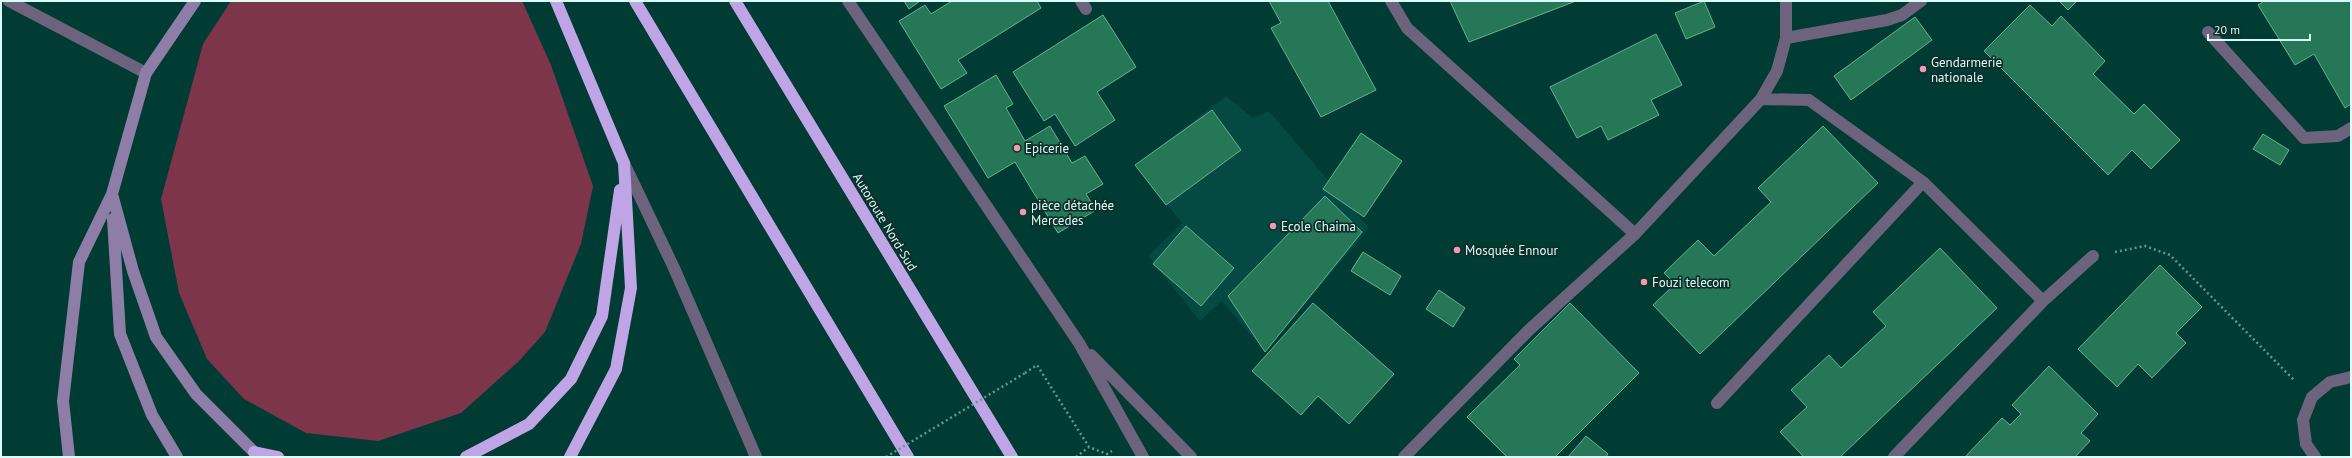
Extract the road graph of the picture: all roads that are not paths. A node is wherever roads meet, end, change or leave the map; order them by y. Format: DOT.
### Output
graph roads {
  1 [pos="9,1"];
  2 [pos="195,1"];
  3 [pos="556,1"];
  4 [pos="635,1"];
  5 [pos="735,1"];
  6 [pos="848,1"];
  7 [pos="1391,1"];
  8 [pos="1786,1"];
  9 [pos="1921,1"];
  10 [pos="2208,32"];
  11 [pos="1786,38"];
  12 [pos="146,73"];
  13 [pos="1761,99"];
  14 [pos="2351,128"];
  15 [pos="624,164"];
  16 [pos="1923,182"];
  17 [pos="112,194"];
  18 [pos="1635,234"];
  19 [pos="2093,256"];
  20 [pos="2043,301"];
  21 [pos="1079,343"];
  22 [pos="2351,377"];
  23 [pos="1717,402"];
  24 [pos="258,455"];
  25 [pos="69,457"];
  26 [pos="177,457"];
  27 [pos="278,457"];
  28 [pos="466,457"];
  29 [pos="570,457"];
  30 [pos="756,457"];
  31 [pos="908,457"];
  32 [pos="1012,457"];
  33 [pos="1143,457"];
  34 [pos="1190,457"];
  35 [pos="1404,457"];
  36 [pos="1894,457"];
  37 [pos="2315,457"];
  1 -- 12 [label="street"];
  2 -- 12 [label="main road"];
  3 -- 15 [label="highway"];
  4 -- 31 [label="highway"];
  5 -- 32 [label="highway, Autoroute Nord-Sud"];
  6 -- 21 [label="street"];
  7 -- 18 [label="street"];
  8 -- 11 [label="street"];
  9 -- 11 [label="street"];
  10 -- 14 [label="street"];
  11 -- 13 [label="street"];
  12 -- 17 [label="main road"];
  13 -- 16 [label="street"];
  13 -- 18 [label="street"];
  15 -- 28 [label="highway"];
  15 -- 29 [label="highway"];
  15 -- 30 [label="street"];
  16 -- 20 [label="street"];
  16 -- 23 [label="street"];
  17 -- 24 [label="main road"];
  17 -- 25 [label="main road"];
  17 -- 26 [label="main road"];
  18 -- 35 [label="street"];
  19 -- 20 [label="street"];
  20 -- 36 [label="street"];
  21 -- 33 [label="street"];
  21 -- 34 [label="street"];
  22 -- 37 [label="street"];
  24 -- 27 [label="highway"];
}
